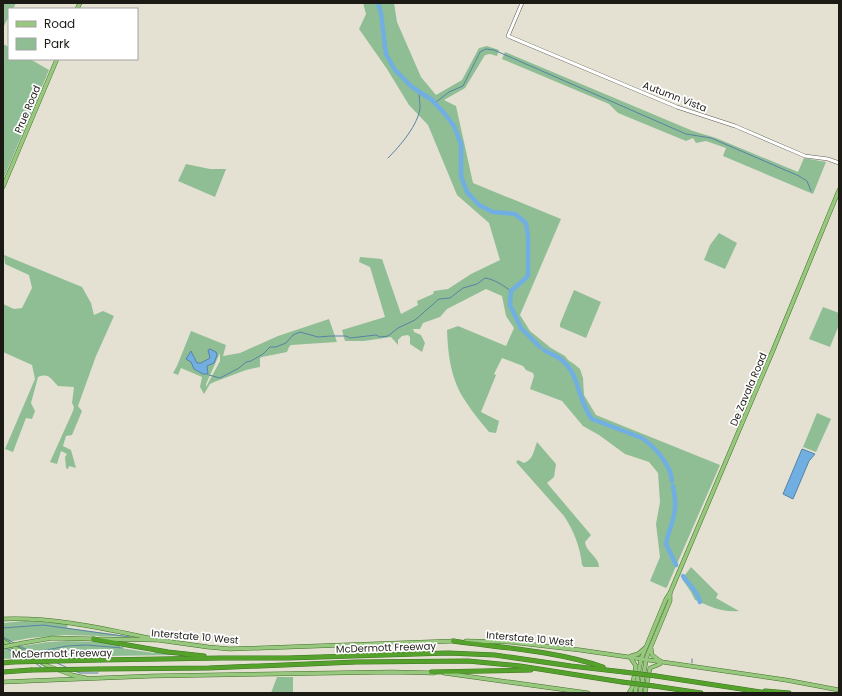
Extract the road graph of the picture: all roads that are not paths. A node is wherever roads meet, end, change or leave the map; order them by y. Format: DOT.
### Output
graph roads {
  1 [pos="522,3"];
  2 [pos="57,60"];
  3 [pos="839,163"];
  4 [pos="3,187"];
  5 [pos="839,190"];
  6 [pos="670,594"];
  7 [pos="3,619"];
  8 [pos="93,639"];
  9 [pos="158,640"];
  10 [pos="3,641"];
  11 [pos="453,641"];
  12 [pos="652,643"];
  13 [pos="3,647"];
  14 [pos="645,647"];
  15 [pos="629,657"];
  16 [pos="221,658"];
  17 [pos="641,659"];
  18 [pos="646,660"];
  19 [pos="3,663"];
  20 [pos="663,663"];
  21 [pos="550,670"];
  22 [pos="611,670"];
  23 [pos="3,672"];
  24 [pos="431,672"];
  25 [pos="89,679"];
  26 [pos="3,682"];
  27 [pos="740,689"];
  28 [pos="678,690"];
  29 [pos="839,690"];
  30 [pos="588,693"];
  31 [pos="629,693"];
  32 [pos="635,693"];
  33 [pos="640,693"];
  34 [pos="645,693"];
  35 [pos="692,693"];
  36 [pos="701,693"];
  37 [pos="767,693"];
  38 [pos="789,693"];
  1 -- 3 [label="street, Autumn Vista"];
  2 -- 4 [label="main road, Prue Road"];
  5 -- 6 [label="main road, De Zavala Road"];
  6 -- 12 [label="main road, De Zavala Road"];
  6 -- 14 [label="main road, De Zavala Road"];
  7 -- 9 [label="main road"];
  8 -- 9 [label="main road, Interstate 10 West"];
  8 -- 13 [label="main road, Interstate 10 West, bridge"];
  8 -- 16 [label="highway"];
  9 -- 11 [label="main road, Interstate 10 West"];
  10 -- 25 [label="main road"];
  11 -- 15 [label="main road, Interstate 10 West"];
  11 -- 22 [label="highway"];
  12 -- 18 [label="main road, De Zavala Road"];
  12 -- 20 [label="main road"];
  14 -- 15 [label="main road"];
  14 -- 17 [label="main road, De Zavala Road"];
  15 -- 17 [label="main road, Interstate 10 West"];
  15 -- 31 [label="main road"];
  16 -- 19 [label="highway, McDermott Freeway, bridge"];
  16 -- 22 [label="highway, McDermott Freeway"];
  17 -- 18 [label="main road, Interstate 10 West"];
  17 -- 32 [label="main road, De Zavala Road"];
  18 -- 20 [label="main road, Interstate 10 West"];
  18 -- 33 [label="main road, De Zavala Road"];
  20 -- 29 [label="main road, Interstate 10 West"];
  20 -- 34 [label="main road"];
  21 -- 23 [label="highway, McDermott Freeway, bridge"];
  21 -- 24 [label="highway"];
  21 -- 28 [label="highway, McDermott Freeway, bridge"];
  22 -- 27 [label="highway, McDermott Freeway, bridge"];
  24 -- 25 [label="main road"];
  24 -- 30 [label="main road"];
  25 -- 26 [label="main road"];
  27 -- 37 [label="highway, McDermott Freeway"];
  27 -- 38 [label="highway"];
  28 -- 35 [label="highway"];
  28 -- 36 [label="highway, McDermott Freeway"];
}
